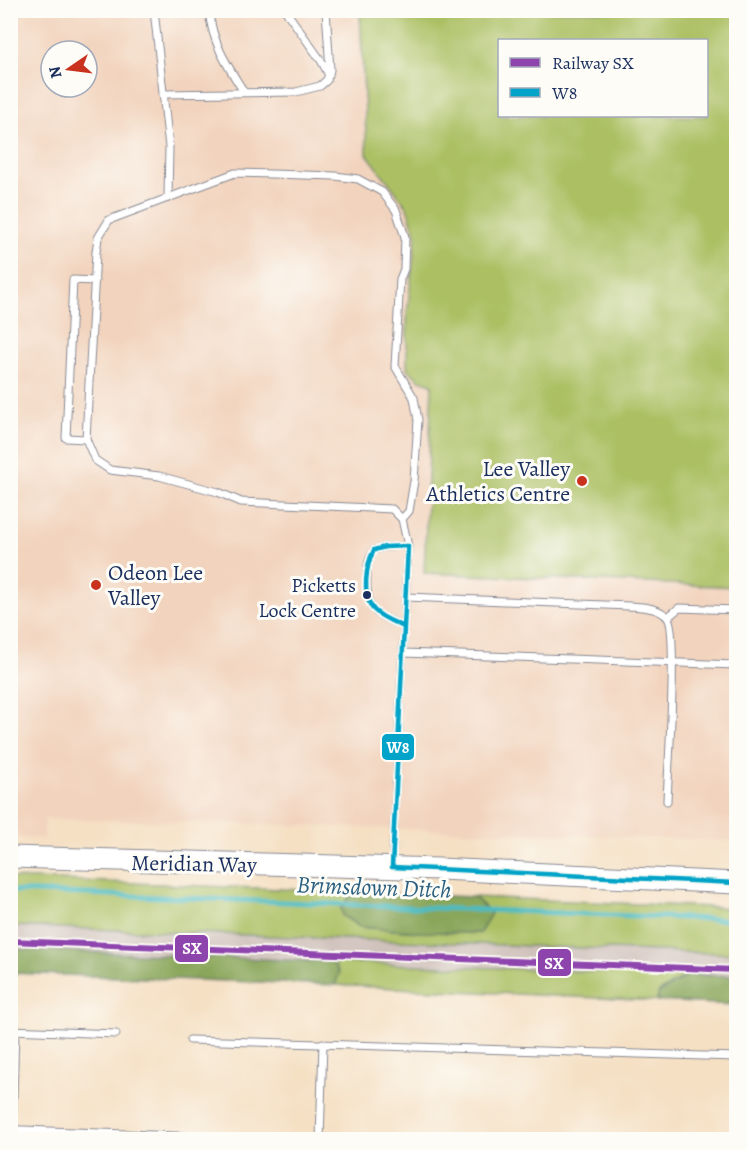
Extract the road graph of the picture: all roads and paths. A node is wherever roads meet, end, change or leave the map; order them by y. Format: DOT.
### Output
graph roads {
  1 [pos="154,10"];
  2 [pos="209,10"];
  3 [pos="285,10"];
  4 [pos="327,10"];
  5 [pos="329,75"];
  6 [pos="244,92"];
  7 [pos="163,94"];
  8 [pos="168,198"];
  9 [pos="95,281"];
  10 [pos="86,439"];
  11 [pos="402,519"];
  12 [pos="408,546"];
  13 [pos="406,597"];
  14 [pos="736,610"];
  15 [pos="668,618"];
  16 [pos="404,627"];
  17 [pos="403,653"];
  18 [pos="673,663"];
  19 [pos="736,666"];
  20 [pos="667,801"];
  21 [pos="10,857"];
  22 [pos="392,867"];
  23 [pos="736,883"];
  24 [pos="13,1030"];
  25 [pos="116,1034"];
  26 [pos="190,1040"];
  27 [pos="323,1044"];
  28 [pos="736,1057"];
  29 [pos="11,1133"];
  30 [pos="190,1140"];
  31 [pos="320,1140"];
  1 -- 7 [label="lane"];
  2 -- 6 [label="lane"];
  3 -- 5 [label="lane"];
  4 -- 5 [label="lane"];
  5 -- 6 [label="lane"];
  6 -- 7 [label="lane"];
  7 -- 8 [label="lane"];
  8 -- 9 [label="lane"];
  8 -- 11 [label="lane"];
  9 -- 10 [label="lane"];
  9 -- 10 [label="lane"];
  10 -- 11 [label="lane"];
  11 -- 12 [label="lane"];
  12 -- 13 [label="lane"];
  12 -- 16 [label="lane"];
  13 -- 15 [label="lane"];
  13 -- 16 [label="lane"];
  14 -- 15 [label="lane"];
  15 -- 18 [label="lane"];
  16 -- 17 [label="lane"];
  17 -- 18 [label="lane"];
  17 -- 22 [label="lane"];
  18 -- 19 [label="lane"];
  18 -- 20 [label="lane"];
  21 -- 22 [label="main road, Meridian Way"];
  22 -- 23 [label="main road, Meridian Way"];
  24 -- 25 [label="lane"];
  24 -- 29 [label="lane"];
  26 -- 27 [label="lane"];
  27 -- 28 [label="lane"];
  27 -- 31 [label="lane"];
  29 -- 30 [label="street"];
}
